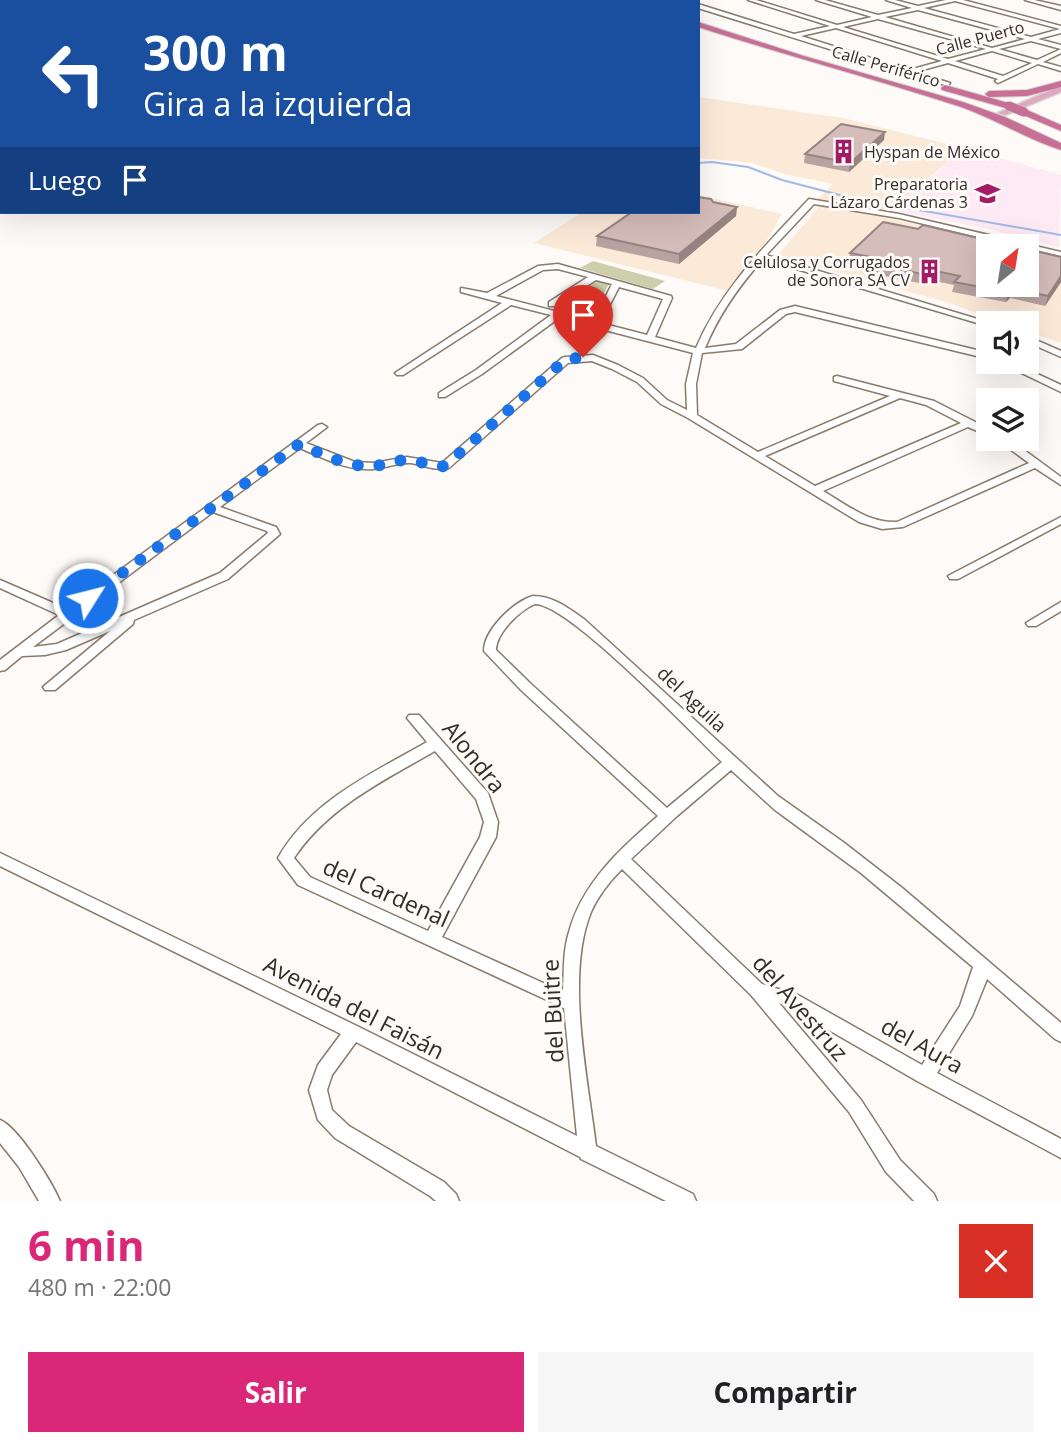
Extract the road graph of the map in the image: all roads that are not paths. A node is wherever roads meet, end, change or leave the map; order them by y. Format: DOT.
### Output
graph roads {
  1 [pos="745,0"];
  2 [pos="751,0"];
  3 [pos="819,0"];
  4 [pos="889,0"];
  5 [pos="955,0"];
  6 [pos="1028,0"];
  7 [pos="760,3"];
  8 [pos="700,5"];
  9 [pos="917,8"];
  10 [pos="1061,8"];
  11 [pos="877,17"];
  12 [pos="700,23"];
  13 [pos="700,23"];
  14 [pos="836,26"];
  15 [pos="917,28"];
  16 [pos="1061,29"];
  17 [pos="794,36"];
  18 [pos="1030,39"];
  19 [pos="979,46"];
  20 [pos="989,49"];
  21 [pos="1061,49"];
  22 [pos="950,60"];
  23 [pos="1037,62"];
  24 [pos="822,65"];
  25 [pos="1061,69"];
  26 [pos="907,72"];
  27 [pos="1003,78"];
  28 [pos="925,83"];
  29 [pos="993,83"];
  30 [pos="948,84"];
  31 [pos="1061,87"];
  32 [pos="1061,96"];
  33 [pos="1006,110"];
  34 [pos="1061,128"];
  35 [pos="1061,140"];
  36 [pos="1061,147"];
  37 [pos="812,201"];
  38 [pos="1061,254"];
  39 [pos="761,256"];
  40 [pos="595,277"];
  41 [pos="617,283"];
  42 [pos="464,290"];
  43 [pos="489,296"];
  44 [pos="509,302"];
  45 [pos="552,304"];
  46 [pos="557,315"];
  47 [pos="600,316"];
  48 [pos="976,320"];
  49 [pos="650,339"];
  50 [pos="1039,344"];
  51 [pos="422,350"];
  52 [pos="698,351"];
  53 [pos="976,353"];
  54 [pos="1061,354"];
  55 [pos="418,362"];
  56 [pos="400,373"];
  57 [pos="1030,374"];
  58 [pos="837,379"];
  59 [pos="1061,388"];
  60 [pos="442,395"];
  61 [pos="901,395"];
  62 [pos="692,416"];
  63 [pos="968,423"];
  64 [pos="322,427"];
  65 [pos="976,427"];
  66 [pos="299,444"];
  67 [pos="1021,451"];
  68 [pos="759,455"];
  69 [pos="1035,464"];
  70 [pos="1061,482"];
  71 [pos="816,490"];
  72 [pos="212,508"];
  73 [pos="1061,520"];
  74 [pos="954,576"];
  75 [pos="0,584"];
  76 [pos="1061,606"];
  77 [pos="143,610"];
  78 [pos="68,614"];
  79 [pos="1032,623"];
  80 [pos="21,652"];
  81 [pos="0,667"];
  82 [pos="50,687"];
  83 [pos="414,718"];
  84 [pos="435,744"];
  85 [pos="730,763"];
  86 [pos="668,817"];
  87 [pos="0,859"];
  88 [pos="623,860"];
  89 [pos="432,939"];
  90 [pos="982,965"];
  91 [pos="757,990"];
  92 [pos="572,1004"];
  93 [pos="353,1032"];
  94 [pos="1061,1034"];
  95 [pos="925,1076"];
  96 [pos="0,1129"];
  97 [pos="1061,1149"];
  98 [pos="587,1153"];
  99 [pos="50,1201"];
  100 [pos="449,1201"];
  101 [pos="686,1201"];
  102 [pos="927,1201"];
  1 -- 7 [label="street"];
  2 -- 7 [label="street"];
  3 -- 11 [label="street"];
  4 -- 9 [label="street"];
  5 -- 9 [label="street"];
  5 -- 16 [label="street"];
  6 -- 10 [label="street"];
  7 -- 14 [label="street"];
  8 -- 17 [label="street"];
  9 -- 11 [label="street"];
  9 -- 18 [label="street"];
  11 -- 14 [label="street"];
  11 -- 15 [label="street"];
  12 -- 24 [label="highway, Calle Periférico"];
  13 -- 28 [label="highway, Calle Periférico"];
  14 -- 17 [label="street"];
  14 -- 22 [label="street"];
  15 -- 19 [label="street"];
  16 -- 18 [label="street, Calle Puerto"];
  17 -- 26 [label="street"];
  18 -- 20 [label="street, Calle Puerto"];
  18 -- 21 [label="street"];
  19 -- 20 [label="street"];
  20 -- 22 [label="street, Calle Puerto"];
  20 -- 23 [label="street"];
  21 -- 23 [label="street"];
  22 -- 26 [label="street, Calle Puerto"];
  22 -- 27 [label="street"];
  23 -- 25 [label="street"];
  23 -- 27 [label="street"];
  24 -- 33 [label="highway"];
  24 -- 36 [label="highway, Calle Periférico"];
  26 -- 30 [label="street"];
  27 -- 29 [label="street"];
  28 -- 31 [label="highway"];
  28 -- 33 [label="highway, Calle Periférico"];
  31 -- 33 [label="main road"];
  32 -- 33 [label="main road"];
  33 -- 34 [label="highway, Calle Periférico, bridge"];
  33 -- 35 [label="highway"];
  37 -- 38 [label="street"];
  37 -- 39 [label="street"];
  39 -- 48 [label="street"];
  39 -- 52 [label="street"];
  40 -- 41 [label="street"];
  40 -- 43 [label="street"];
  40 -- 45 [label="street"];
  41 -- 47 [label="street"];
  41 -- 49 [label="street"];
  42 -- 43 [label="street"];
  43 -- 44 [label="street"];
  44 -- 46 [label="street"];
  44 -- 55 [label="street"];
  46 -- 49 [label="street"];
  46 -- 60 [label="street"];
  49 -- 52 [label="street"];
  50 -- 54 [label="street"];
  51 -- 55 [label="street"];
  52 -- 53 [label="street"];
  52 -- 62 [label="street"];
  55 -- 56 [label="street"];
  57 -- 59 [label="street"];
  58 -- 61 [label="street"];
  61 -- 63 [label="street"];
  61 -- 68 [label="street"];
  62 -- 66 [label="street"];
  62 -- 68 [label="street"];
  63 -- 65 [label="street"];
  63 -- 71 [label="street"];
  64 -- 66 [label="street"];
  66 -- 72 [label="street"];
  67 -- 69 [label="street"];
  68 -- 71 [label="street"];
  69 -- 70 [label="street"];
  69 -- 71 [label="street"];
  72 -- 77 [label="street"];
  72 -- 78 [label="street"];
  73 -- 74 [label="street"];
  75 -- 78 [label="street"];
  76 -- 79 [label="street"];
  77 -- 80 [label="street"];
  77 -- 82 [label="street"];
  78 -- 80 [label="street"];
  80 -- 81 [label="street"];
  83 -- 84 [label="street, Alondra"];
  84 -- 89 [label="street, Alondra"];
  84 -- 89 [label="street, del Cardenal"];
  85 -- 86 [label="street, del Buitre"];
  85 -- 86 [label="street, del Aguila"];
  85 -- 90 [label="street, del Aguila"];
  86 -- 88 [label="street, del Buitre"];
  87 -- 93 [label="street, Avenida del Faisán"];
  88 -- 91 [label="street, del Avestruz"];
  88 -- 92 [label="street, del Buitre"];
  89 -- 92 [label="street, del Cardenal"];
  90 -- 94 [label="street, del Aguila"];
  90 -- 95 [label="street"];
  91 -- 95 [label="street, del Aura"];
  91 -- 102 [label="street, del Avestruz"];
  92 -- 98 [label="street, del Buitre"];
  93 -- 98 [label="street, Avenida del Faisán"];
  93 -- 100 [label="street"];
  95 -- 97 [label="street, del Aura"];
  96 -- 99 [label="street"];
  98 -- 101 [label="street, Avenida del Faisán"];
}
